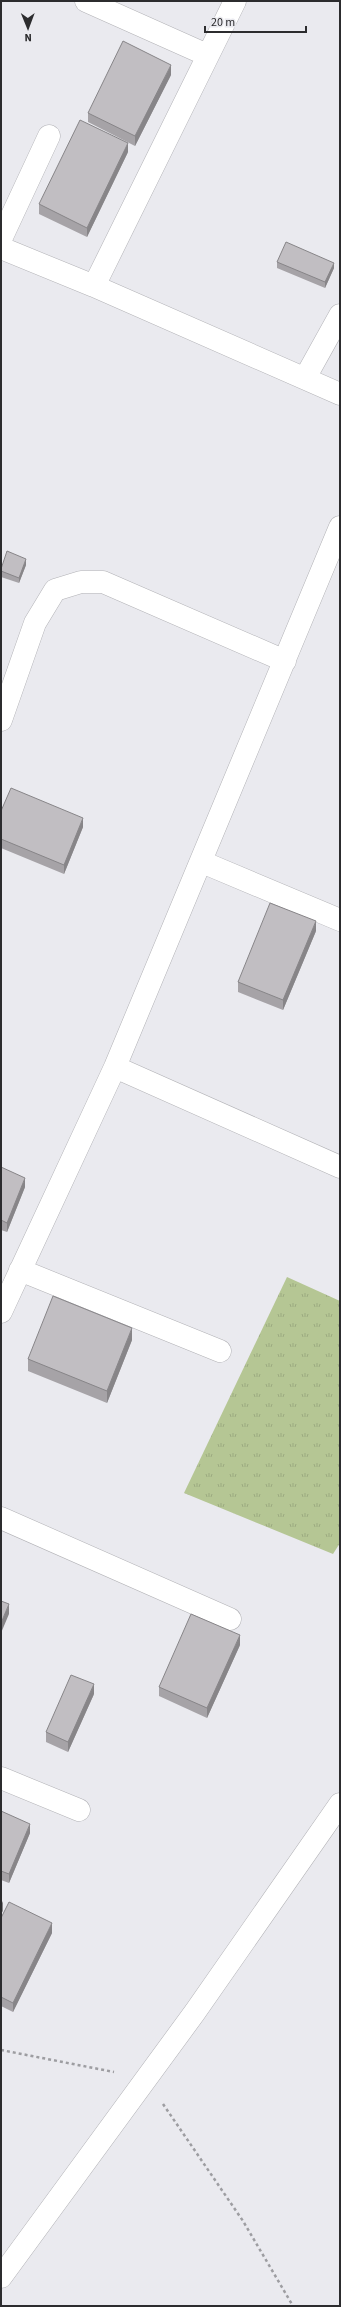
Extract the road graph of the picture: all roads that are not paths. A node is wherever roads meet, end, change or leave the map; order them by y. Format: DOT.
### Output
graph roads {
  1 [pos="86,1"];
  2 [pos="235,1"];
  3 [pos="207,55"];
  4 [pos="49,136"];
  5 [pos="1,238"];
  6 [pos="1,248"];
  7 [pos="94,286"];
  8 [pos="340,315"];
  9 [pos="305,378"];
  10 [pos="340,394"];
  11 [pos="340,527"];
  12 [pos="285,661"];
  13 [pos="1,720"];
  14 [pos="202,862"];
  15 [pos="340,920"];
  16 [pos="115,1067"];
  17 [pos="340,1166"];
  18 [pos="20,1270"];
  19 [pos="1,1312"];
  20 [pos="220,1351"];
  21 [pos="1,1518"];
  22 [pos="230,1619"];
  23 [pos="1,1778"];
  24 [pos="340,1804"];
  25 [pos="79,1810"];
  26 [pos="1,2277"];
  1 -- 3 [label="street"];
  2 -- 3 [label="street"];
  3 -- 7 [label="street"];
  4 -- 5 [label="street"];
  6 -- 7 [label="street"];
  7 -- 9 [label="street"];
  8 -- 9 [label="street"];
  9 -- 10 [label="street"];
  11 -- 12 [label="street"];
  12 -- 13 [label="street"];
  12 -- 14 [label="street"];
  14 -- 15 [label="street"];
  14 -- 16 [label="street"];
  16 -- 17 [label="street"];
  16 -- 18 [label="street"];
  18 -- 19 [label="street"];
  18 -- 20 [label="street"];
  21 -- 22 [label="street"];
  23 -- 25 [label="street"];
  24 -- 26 [label="street"];
}
